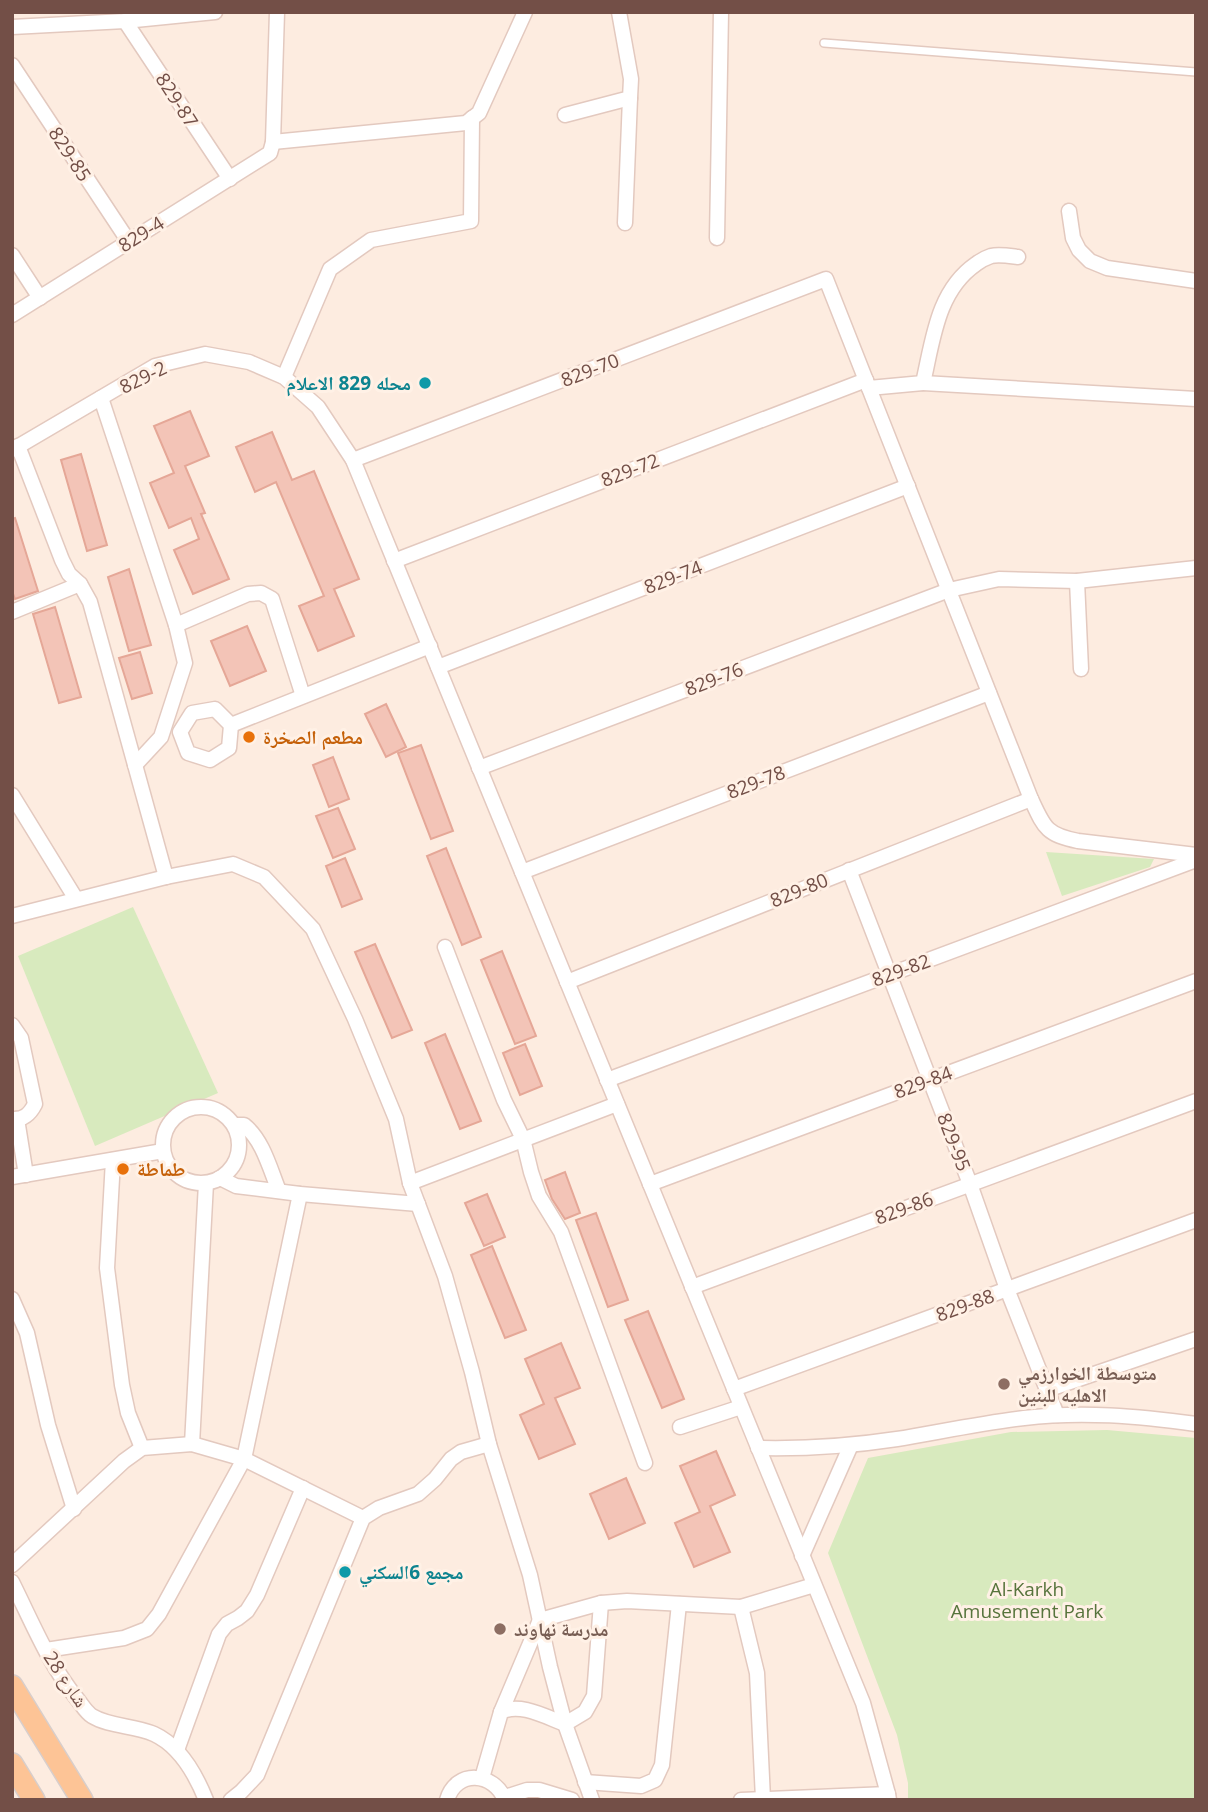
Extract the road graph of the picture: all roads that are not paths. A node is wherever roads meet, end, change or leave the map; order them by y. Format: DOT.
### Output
graph roads {
  1 [pos="215,12"];
  2 [pos="277,12"];
  3 [pos="525,12"];
  4 [pos="618,12"];
  5 [pos="721,12"];
  6 [pos="125,20"];
  7 [pos="12,27"];
  8 [pos="824,43"];
  9 [pos="12,65"];
  10 [pos="1196,72"];
  11 [pos="630,97"];
  12 [pos="565,115"];
  13 [pos="472,118"];
  14 [pos="272,148"];
  15 [pos="229,178"];
  16 [pos="1069,211"];
  17 [pos="625,223"];
  18 [pos="717,238"];
  19 [pos="129,242"];
  20 [pos="12,255"];
  21 [pos="1018,257"];
  22 [pos="1196,281"];
  23 [pos="40,298"];
  24 [pos="12,316"];
  25 [pos="284,377"];
  26 [pos="923,383"];
  27 [pos="868,384"];
  28 [pos="101,398"];
  29 [pos="1196,399"];
  30 [pos="15,448"];
  31 [pos="353,460"];
  32 [pos="908,486"];
  33 [pos="394,561"];
  34 [pos="1196,568"];
  35 [pos="1077,581"];
  36 [pos="80,584"];
  37 [pos="949,590"];
  38 [pos="12,612"];
  39 [pos="176,625"];
  40 [pos="430,646"];
  41 [pos="438,667"];
  42 [pos="1081,670"];
  43 [pos="989,693"];
  44 [pos="303,696"];
  45 [pos="231,725"];
  46 [pos="135,765"];
  47 [pos="479,768"];
  48 [pos="12,795"];
  49 [pos="1031,799"];
  50 [pos="1196,858"];
  51 [pos="849,870"];
  52 [pos="522,872"];
  53 [pos="166,877"];
  54 [pos="76,899"];
  55 [pos="12,916"];
  56 [pos="444,947"];
  57 [pos="889,974"];
  58 [pos="1196,981"];
  59 [pos="567,982"];
  60 [pos="12,1024"];
  61 [pos="930,1079"];
  62 [pos="607,1080"];
  63 [pos="1196,1101"];
  64 [pos="617,1104"];
  65 [pos="15,1119"];
  66 [pos="234,1125"];
  67 [pos="523,1139"];
  68 [pos="163,1152"];
  69 [pos="113,1160"];
  70 [pos="19,1176"];
  71 [pos="213,1180"];
  72 [pos="410,1183"];
  73 [pos="650,1184"];
  74 [pos="970,1184"];
  75 [pos="279,1191"];
  76 [pos="300,1194"];
  77 [pos="418,1204"];
  78 [pos="1196,1220"];
  79 [pos="692,1287"];
  80 [pos="1007,1289"];
  81 [pos="12,1299"];
  82 [pos="1196,1339"];
  83 [pos="734,1389"];
  84 [pos="1047,1390"];
  85 [pos="741,1407"];
  86 [pos="1057,1415"];
  87 [pos="1196,1424"];
  88 [pos="680,1427"];
  89 [pos="192,1444"];
  90 [pos="489,1444"];
  91 [pos="851,1445"];
  92 [pos="142,1448"];
  93 [pos="758,1448"];
  94 [pos="244,1459"];
  95 [pos="645,1463"];
  96 [pos="303,1488"];
  97 [pos="75,1508"];
  98 [pos="363,1518"];
  99 [pos="802,1556"];
  100 [pos="12,1566"];
  101 [pos="12,1582"];
  102 [pos="814,1585"];
  103 [pos="601,1603"];
  104 [pos="678,1604"];
  105 [pos="741,1607"];
  106 [pos="540,1620"];
  107 [pos="46,1650"];
  108 [pos="12,1686"];
  109 [pos="501,1712"];
  110 [pos="565,1724"];
  111 [pos="177,1750"];
  112 [pos="12,1764"];
  113 [pos="482,1778"];
  114 [pos="585,1782"];
  115 [pos="889,1797"];
  116 [pos="505,1798"];
  117 [pos="763,1799"];
  118 [pos="34,1800"];
  119 [pos="82,1800"];
  120 [pos="206,1800"];
  121 [pos="231,1800"];
  122 [pos="447,1800"];
  123 [pos="572,1800"];
  124 [pos="592,1800"];
  125 [pos="741,1800"];
  1 -- 6 [label="street"];
  2 -- 14 [label="street"];
  3 -- 13 [label="street"];
  4 -- 11 [label="street"];
  5 -- 18 [label="street"];
  6 -- 7 [label="street"];
  6 -- 15 [label="street, 829-87"];
  8 -- 10 [label="lane"];
  9 -- 19 [label="street, 829-85"];
  11 -- 12 [label="street"];
  11 -- 17 [label="street"];
  13 -- 14 [label="street"];
  13 -- 25 [label="street"];
  14 -- 15 [label="street, 829-4"];
  15 -- 19 [label="street, 829-4"];
  16 -- 22 [label="street"];
  19 -- 23 [label="street, 829-4"];
  20 -- 23 [label="street"];
  21 -- 26 [label="street"];
  23 -- 24 [label="street, 829-4"];
  25 -- 28 [label="street, 829-2"];
  25 -- 31 [label="street, 829-2"];
  26 -- 27 [label="street, 829-72"];
  26 -- 29 [label="street, 829-72"];
  27 -- 31 [label="street, 829-70"];
  27 -- 32 [label="street"];
  27 -- 33 [label="street, 829-72"];
  28 -- 30 [label="street, 829-2"];
  28 -- 39 [label="street"];
  30 -- 36 [label="street"];
  31 -- 33 [label="street, 829-2"];
  32 -- 37 [label="street"];
  32 -- 41 [label="street, 829-74"];
  33 -- 40 [label="street, 829-2"];
  34 -- 35 [label="street, 829-76"];
  35 -- 37 [label="street, 829-76"];
  35 -- 42 [label="street"];
  36 -- 38 [label="street"];
  36 -- 46 [label="street"];
  37 -- 43 [label="street"];
  37 -- 47 [label="street, 829-76"];
  39 -- 44 [label="street"];
  39 -- 46 [label="street"];
  40 -- 41 [label="street, 829-2"];
  40 -- 44 [label="street"];
  41 -- 47 [label="street, 829-2"];
  43 -- 49 [label="street"];
  43 -- 52 [label="street, 829-78"];
  44 -- 45 [label="street"];
  46 -- 53 [label="street"];
  47 -- 52 [label="street, 829-2"];
  48 -- 54 [label="street"];
  49 -- 50 [label="street"];
  49 -- 51 [label="street, 829-80"];
  50 -- 57 [label="street, 829-82"];
  51 -- 57 [label="street, 829-95"];
  51 -- 59 [label="street, 829-80"];
  52 -- 59 [label="street, 829-2"];
  53 -- 54 [label="street"];
  53 -- 72 [label="street"];
  54 -- 55 [label="street"];
  56 -- 67 [label="street"];
  57 -- 61 [label="street, 829-95"];
  57 -- 62 [label="street, 829-82"];
  58 -- 61 [label="street, 829-84"];
  59 -- 62 [label="street, 829-2"];
  60 -- 65 [label="street"];
  61 -- 73 [label="street, 829-84"];
  61 -- 74 [label="street, 829-95"];
  62 -- 64 [label="street, 829-2"];
  63 -- 74 [label="street, 829-86"];
  64 -- 67 [label="street"];
  64 -- 73 [label="street, 829-2"];
  65 -- 70 [label="street"];
  66 -- 68 [label="street"];
  66 -- 71 [label="street"];
  66 -- 75 [label="street"];
  67 -- 72 [label="street"];
  67 -- 95 [label="street"];
  68 -- 69 [label="street"];
  68 -- 71 [label="street"];
  69 -- 70 [label="street"];
  69 -- 92 [label="street"];
  71 -- 75 [label="street"];
  71 -- 89 [label="street"];
  72 -- 77 [label="street"];
  73 -- 79 [label="street, 829-2"];
  74 -- 79 [label="street, 829-86"];
  74 -- 80 [label="street, 829-95"];
  75 -- 76 [label="street"];
  76 -- 77 [label="street"];
  76 -- 94 [label="street"];
  77 -- 90 [label="street"];
  78 -- 80 [label="street, 829-88"];
  79 -- 83 [label="street, 829-2"];
  80 -- 83 [label="street, 829-88"];
  80 -- 84 [label="street, 829-95"];
  81 -- 97 [label="street"];
  82 -- 84 [label="street"];
  83 -- 85 [label="street, 829-2"];
  84 -- 86 [label="street, 829-95"];
  85 -- 88 [label="street"];
  85 -- 93 [label="street, 829-2"];
  86 -- 87 [label="street"];
  86 -- 91 [label="street"];
  89 -- 92 [label="street"];
  89 -- 94 [label="street"];
  90 -- 98 [label="street"];
  90 -- 106 [label="street"];
  91 -- 93 [label="street"];
  91 -- 99 [label="street"];
  92 -- 97 [label="street"];
  93 -- 99 [label="street, 829-2"];
  94 -- 96 [label="street"];
  94 -- 107 [label="street"];
  96 -- 98 [label="street"];
  96 -- 111 [label="street"];
  97 -- 100 [label="street"];
  98 -- 121 [label="street"];
  99 -- 102 [label="street, 829-2"];
  101 -- 107 [label="street, شارع 28"];
  102 -- 105 [label="street"];
  102 -- 115 [label="street, 829-2"];
  103 -- 104 [label="street"];
  103 -- 106 [label="street"];
  103 -- 110 [label="street"];
  104 -- 105 [label="street"];
  104 -- 114 [label="street"];
  105 -- 117 [label="street"];
  106 -- 109 [label="street"];
  106 -- 110 [label="street"];
  107 -- 111 [label="street, شارع 28"];
  108 -- 119 [label="main road"];
  109 -- 110 [label="street"];
  109 -- 113 [label="street"];
  110 -- 114 [label="street"];
  111 -- 120 [label="street, شارع 28"];
  112 -- 118 [label="main road"];
  113 -- 116 [label="street"];
  113 -- 122 [label="street"];
  114 -- 124 [label="street"];
  115 -- 117 [label="street"];
  116 -- 123 [label="street"];
  117 -- 125 [label="street"];
}
